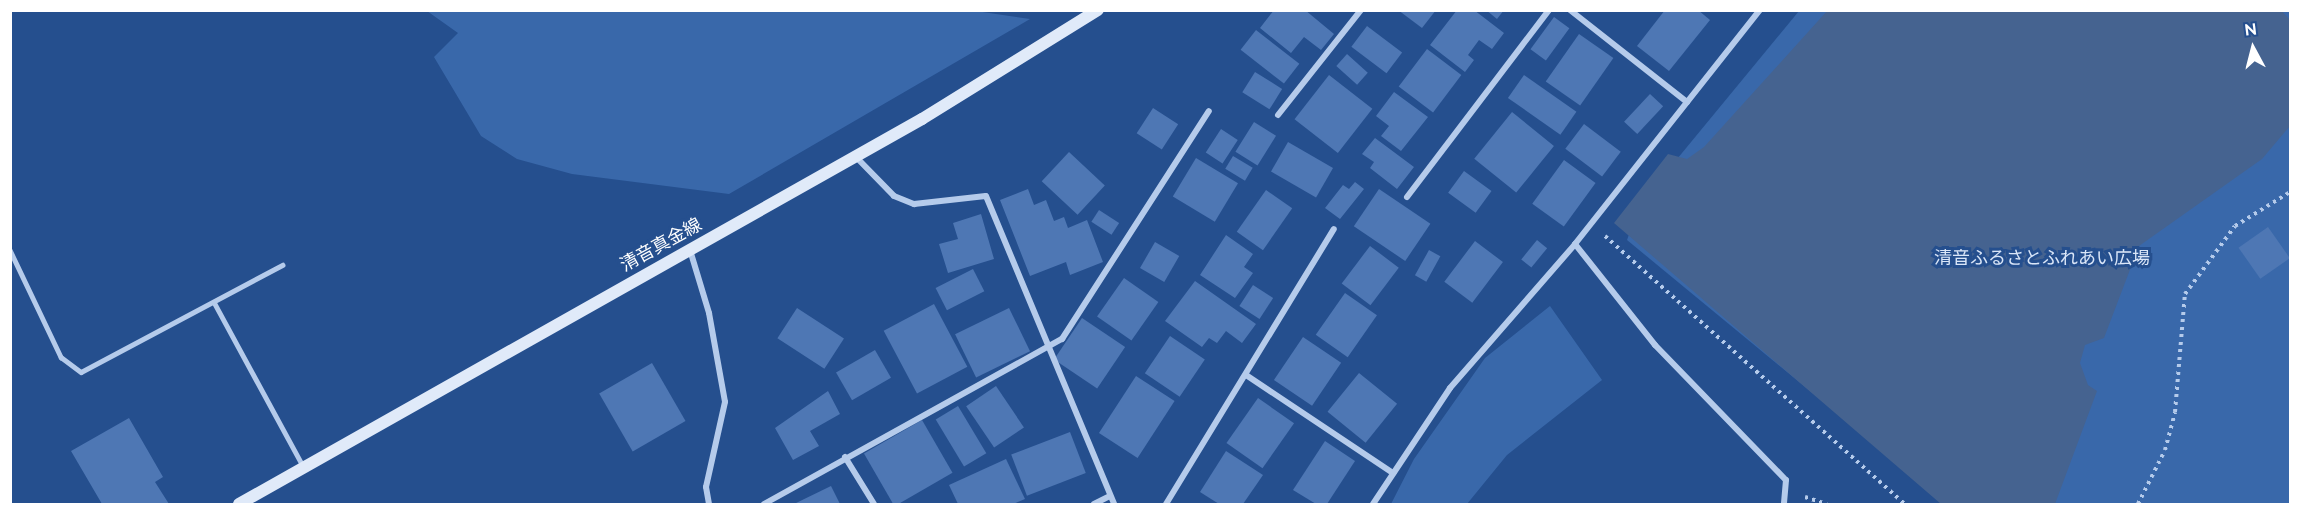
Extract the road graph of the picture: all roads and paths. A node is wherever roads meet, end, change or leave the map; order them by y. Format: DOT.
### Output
graph roads {
  1 [pos="1098,10"];
  2 [pos="1361,10"];
  3 [pos="1549,10"];
  4 [pos="1570,10"];
  5 [pos="1760,10"];
  6 [pos="1687,102"];
  7 [pos="1209,111"];
  8 [pos="1278,115"];
  9 [pos="856,156"];
  10 [pos="2290,192"];
  11 [pos="1407,196"];
  12 [pos="1591,224"];
  13 [pos="1335,229"];
  14 [pos="1575,244"];
  15 [pos="10,250"];
  16 [pos="690,250"];
  17 [pos="282,265"];
  18 [pos="214,303"];
  19 [pos="1047,352"];
  20 [pos="1246,375"];
  21 [pos="845,457"];
  22 [pos="304,468"];
  23 [pos="1393,472"];
  24 [pos="1110,496"];
  25 [pos="1812,499"];
  26 [pos="239,504"];
  27 [pos="709,504"];
  28 [pos="764,504"];
  29 [pos="874,504"];
  30 [pos="1094,504"];
  31 [pos="1114,504"];
  32 [pos="1166,504"];
  33 [pos="1373,504"];
  34 [pos="1784,504"];
  35 [pos="1827,504"];
  36 [pos="1905,504"];
  37 [pos="2138,504"];
  1 -- 9 [label="main road, 清音真金線"];
  2 -- 8 [label="street"];
  3 -- 11 [label="street"];
  4 -- 6 [label="street"];
  5 -- 6 [label="street"];
  6 -- 12 [label="street"];
  7 -- 19 [label="street"];
  9 -- 16 [label="main road, 清音真金線"];
  9 -- 19 [label="street"];
  10 -- 37 [label="path"];
  12 -- 14 [label="street"];
  12 -- 36 [label="path"];
  13 -- 20 [label="street"];
  14 -- 23 [label="street"];
  14 -- 34 [label="street"];
  15 -- 18 [label="lane"];
  16 -- 22 [label="main road, 清音真金線"];
  16 -- 27 [label="street"];
  17 -- 18 [label="lane"];
  18 -- 22 [label="lane"];
  19 -- 21 [label="street"];
  19 -- 24 [label="street"];
  20 -- 23 [label="street"];
  20 -- 32 [label="street"];
  21 -- 28 [label="street"];
  21 -- 29 [label="street"];
  22 -- 26 [label="main road, 清音真金線"];
  23 -- 33 [label="street"];
  24 -- 30 [label="street"];
  24 -- 31 [label="street"];
  25 -- 35 [label="path"];
}
